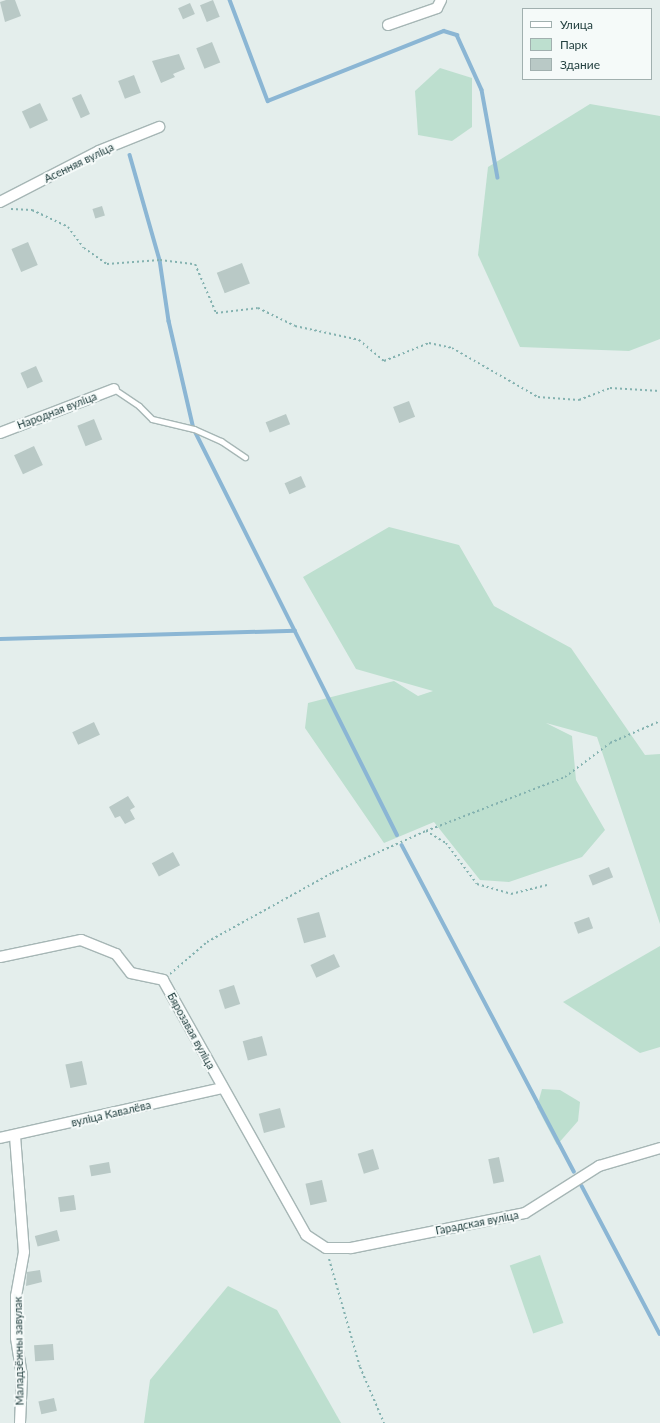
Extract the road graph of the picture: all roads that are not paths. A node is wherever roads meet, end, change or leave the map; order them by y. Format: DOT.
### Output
graph roads {
  1 [pos="441,0"];
  2 [pos="388,25"];
  3 [pos="159,127"];
  4 [pos="3,205"];
  5 [pos="114,389"];
  6 [pos="0,433"];
  7 [pos="245,457"];
  8 [pos="0,957"];
  9 [pos="222,1088"];
  10 [pos="15,1136"];
  11 [pos="0,1138"];
  12 [pos="660,1148"];
  13 [pos="326,1248"];
  14 [pos="20,1423"];
  1 -- 2 [label="street"];
  3 -- 4 [label="street, Асенняя вуліца"];
  5 -- 6 [label="street, Народная вуліца"];
  5 -- 7 [label="lane"];
  8 -- 9 [label="street, Бярозавая вуліца"];
  9 -- 10 [label="street, вуліца Кавалёва"];
  9 -- 13 [label="street, Бярозавая вуліца"];
  10 -- 11 [label="street, вуліца Кавалёва"];
  10 -- 14 [label="street, Маладзёжны завулак"];
  12 -- 13 [label="street, Гарадская вуліца"];
}
